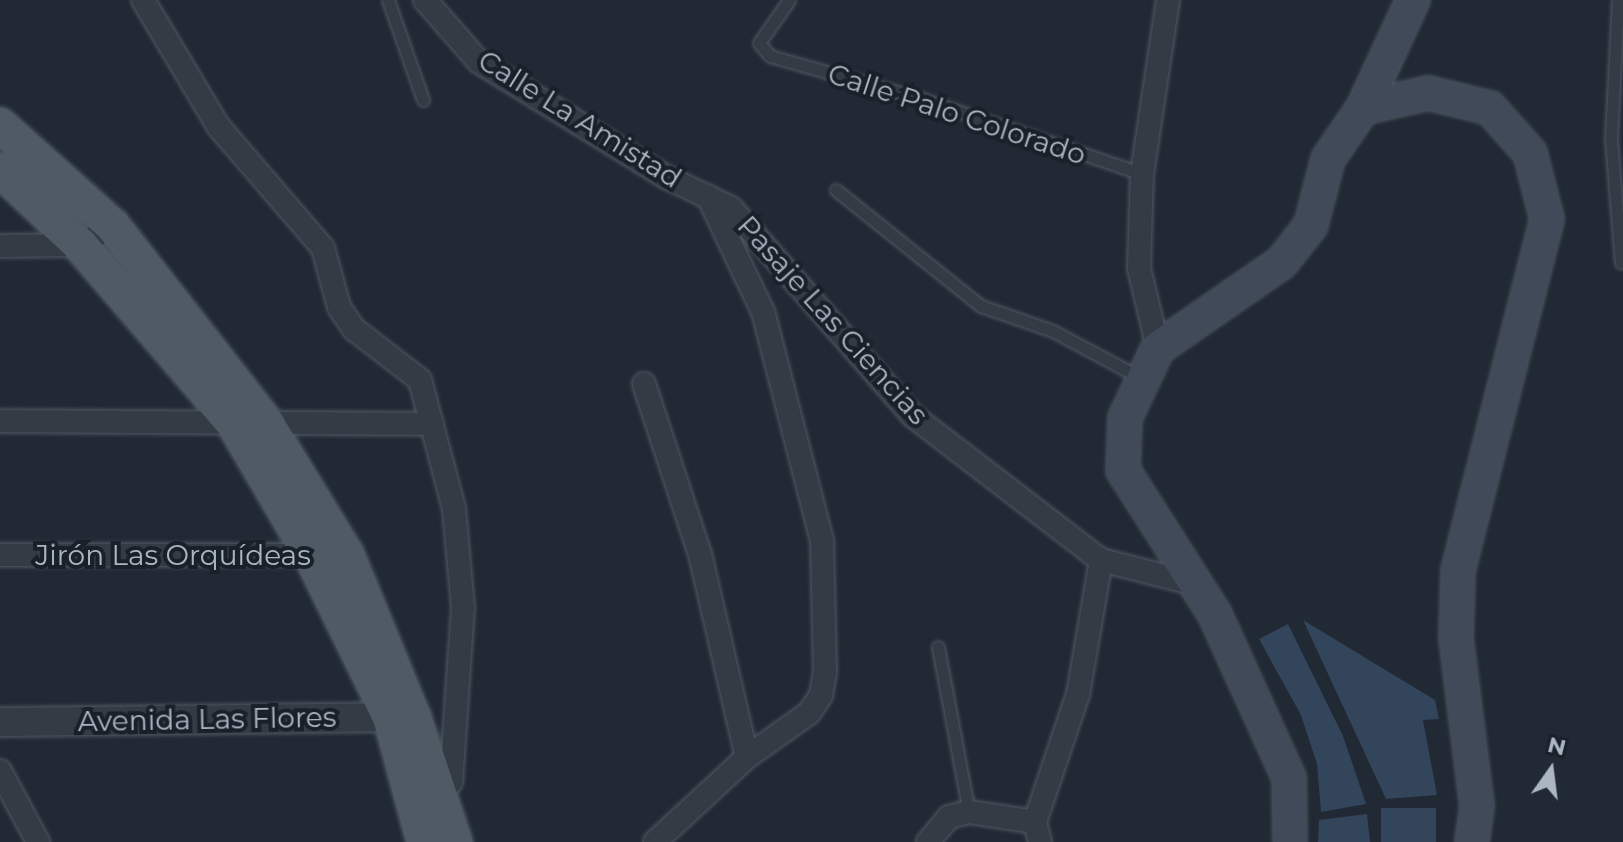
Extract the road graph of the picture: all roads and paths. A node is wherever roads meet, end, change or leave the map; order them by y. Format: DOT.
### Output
graph roads {
  1 [pos="143,0"];
  2 [pos="388,0"];
  3 [pos="425,0"];
  4 [pos="789,0"];
  5 [pos="1168,0"];
  6 [pos="1413,0"];
  7 [pos="1618,0"];
  8 [pos="423,100"];
  9 [pos="1363,108"];
  10 [pos="0,125"];
  11 [pos="0,170"];
  12 [pos="1142,174"];
  13 [pos="836,190"];
  14 [pos="708,196"];
  15 [pos="113,226"];
  16 [pos="80,245"];
  17 [pos="0,246"];
  18 [pos="1621,263"];
  19 [pos="1158,348"];
  20 [pos="1143,380"];
  21 [pos="644,384"];
  22 [pos="0,421"];
  23 [pos="251,424"];
  24 [pos="432,424"];
  25 [pos="0,555"];
  26 [pos="347,555"];
  27 [pos="311,556"];
  28 [pos="1101,560"];
  29 [pos="1195,584"];
  30 [pos="938,647"];
  31 [pos="402,717"];
  32 [pos="0,722"];
  33 [pos="747,757"];
  34 [pos="0,771"];
  35 [pos="435,788"];
  36 [pos="969,812"];
  37 [pos="1038,832"];
  38 [pos="38,842"];
  39 [pos="424,842"];
  40 [pos="455,842"];
  41 [pos="655,842"];
  42 [pos="928,842"];
  43 [pos="1290,842"];
  44 [pos="1472,842"];
  1 -- 24 [label="street"];
  2 -- 8 [label="lane"];
  3 -- 14 [label="street, Calle La Amistad"];
  4 -- 12 [label="lane, Calle Palo Colorado"];
  5 -- 12 [label="street"];
  6 -- 9 [label="main road"];
  7 -- 18 [label="lane"];
  9 -- 19 [label="main road"];
  9 -- 44 [label="main road"];
  10 -- 15 [label="main road"];
  11 -- 16 [label="main road"];
  12 -- 19 [label="street"];
  13 -- 20 [label="lane"];
  14 -- 28 [label="street, Pasaje Las Ciencias"];
  14 -- 33 [label="street"];
  15 -- 16 [label="street"];
  15 -- 23 [label="main road"];
  16 -- 17 [label="street"];
  16 -- 23 [label="main road"];
  19 -- 20 [label="main road"];
  20 -- 29 [label="main road"];
  21 -- 33 [label="street"];
  22 -- 23 [label="street"];
  23 -- 24 [label="street"];
  23 -- 26 [label="main road"];
  23 -- 27 [label="main road"];
  24 -- 35 [label="street"];
  25 -- 27 [label="street, Jirón Las Orquídeas"];
  26 -- 27 [label="street, Jirón Las Orquídeas"];
  26 -- 31 [label="main road"];
  27 -- 31 [label="main road"];
  28 -- 29 [label="street"];
  28 -- 37 [label="street"];
  29 -- 43 [label="main road"];
  30 -- 36 [label="lane"];
  31 -- 32 [label="street, Avenida Las Flores"];
  31 -- 35 [label="main road"];
  33 -- 41 [label="street"];
  34 -- 38 [label="street"];
  35 -- 39 [label="main road"];
  35 -- 40 [label="main road"];
  36 -- 37 [label="street"];
  36 -- 42 [label="street"];
}
